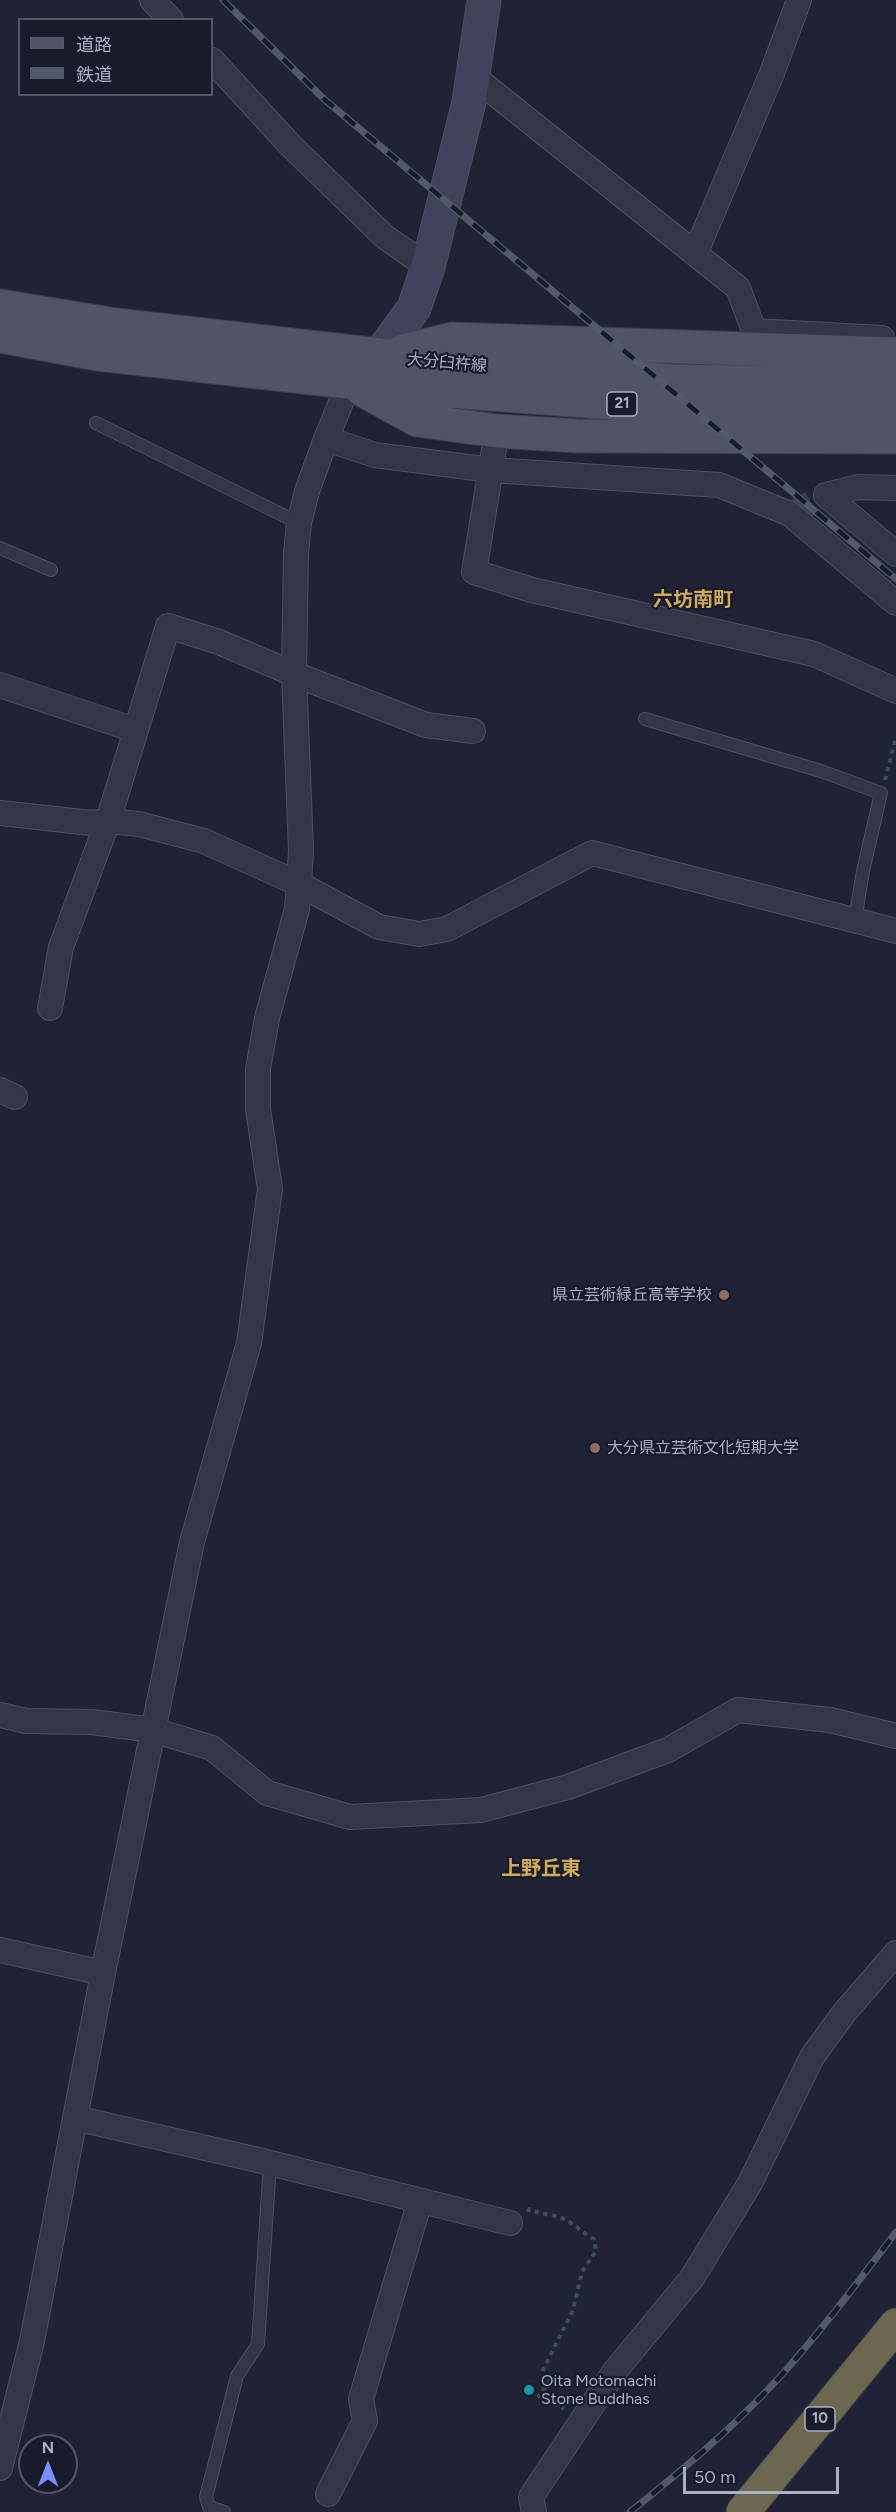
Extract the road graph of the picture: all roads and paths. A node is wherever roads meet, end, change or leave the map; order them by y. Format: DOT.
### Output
graph roads {
  1 [pos="152,0"];
  2 [pos="484,0"];
  3 [pos="799,0"];
  4 [pos="169,18"];
  5 [pos="213,61"];
  6 [pos="473,76"];
  7 [pos="695,254"];
  8 [pos="428,267"];
  9 [pos="0,306"];
  10 [pos="0,336"];
  11 [pos="885,346"];
  12 [pos="378,357"];
  13 [pos="349,383"];
  14 [pos="896,385"];
  15 [pos="896,412"];
  16 [pos="96,423"];
  17 [pos="497,431"];
  18 [pos="896,437"];
  19 [pos="326,439"];
  20 [pos="491,470"];
  21 [pos="896,488"];
  22 [pos="299,523"];
  23 [pos="0,548"];
  24 [pos="896,554"];
  25 [pos="51,570"];
  26 [pos="896,603"];
  27 [pos="294,674"];
  28 [pos="0,685"];
  29 [pos="896,691"];
  30 [pos="645,719"];
  31 [pos="135,730"];
  32 [pos="473,731"];
  33 [pos="896,737"];
  34 [pos="881,793"];
  35 [pos="0,813"];
  36 [pos="108,821"];
  37 [pos="299,884"];
  38 [pos="855,920"];
  39 [pos="896,931"];
  40 [pos="50,1008"];
  41 [pos="0,1715"];
  42 [pos="153,1730"];
  43 [pos="896,1736"];
  44 [pos="0,1950"];
  45 [pos="896,1953"];
  46 [pos="103,1972"];
  47 [pos="75,2118"];
  48 [pos="270,2163"];
  49 [pos="420,2201"];
  50 [pos="510,2223"];
  51 [pos="896,2325"];
  52 [pos="583,2419"];
  53 [pos="0,2468"];
  54 [pos="328,2493"];
  55 [pos="224,2512"];
  56 [pos="534,2512"];
  57 [pos="743,2512"];
  1 -- 4 [label="street"];
  2 -- 6 [label="street"];
  3 -- 7 [label="street"];
  5 -- 8 [label="street"];
  6 -- 7 [label="street"];
  6 -- 8 [label="street"];
  7 -- 11 [label="street"];
  8 -- 12 [label="street"];
  9 -- 12 [label="main road, 大分臼杵線 / 21"];
  10 -- 13 [label="main road, 大分臼杵線 / 21"];
  11 -- 12 [label="main road"];
  12 -- 13 [label="street"];
  12 -- 14 [label="main road, 大分臼杵線 / 21"];
  13 -- 15 [label="main road, 大分臼杵線 / 21"];
  13 -- 17 [label="main road"];
  13 -- 19 [label="street"];
  16 -- 22 [label="lane"];
  17 -- 18 [label="main road"];
  17 -- 20 [label="street"];
  19 -- 20 [label="street"];
  19 -- 22 [label="street"];
  20 -- 26 [label="street"];
  20 -- 29 [label="street"];
  21 -- 24 [label="street"];
  22 -- 27 [label="street"];
  23 -- 25 [label="lane"];
  27 -- 31 [label="street"];
  27 -- 32 [label="street"];
  27 -- 37 [label="street"];
  28 -- 31 [label="street"];
  30 -- 34 [label="lane"];
  31 -- 36 [label="street"];
  33 -- 34 [label="path"];
  34 -- 38 [label="lane"];
  35 -- 36 [label="street"];
  36 -- 37 [label="street"];
  36 -- 40 [label="street"];
  37 -- 38 [label="street"];
  37 -- 42 [label="street"];
  38 -- 39 [label="street"];
  41 -- 42 [label="street"];
  42 -- 43 [label="street"];
  42 -- 46 [label="street"];
  44 -- 46 [label="street"];
  45 -- 52 [label="street"];
  46 -- 47 [label="street"];
  47 -- 48 [label="street"];
  47 -- 53 [label="street"];
  48 -- 49 [label="street"];
  48 -- 55 [label="lane"];
  49 -- 50 [label="street"];
  49 -- 54 [label="street"];
  50 -- 52 [label="path"];
  51 -- 57 [label="highway, 10"];
  52 -- 56 [label="street"];
}
